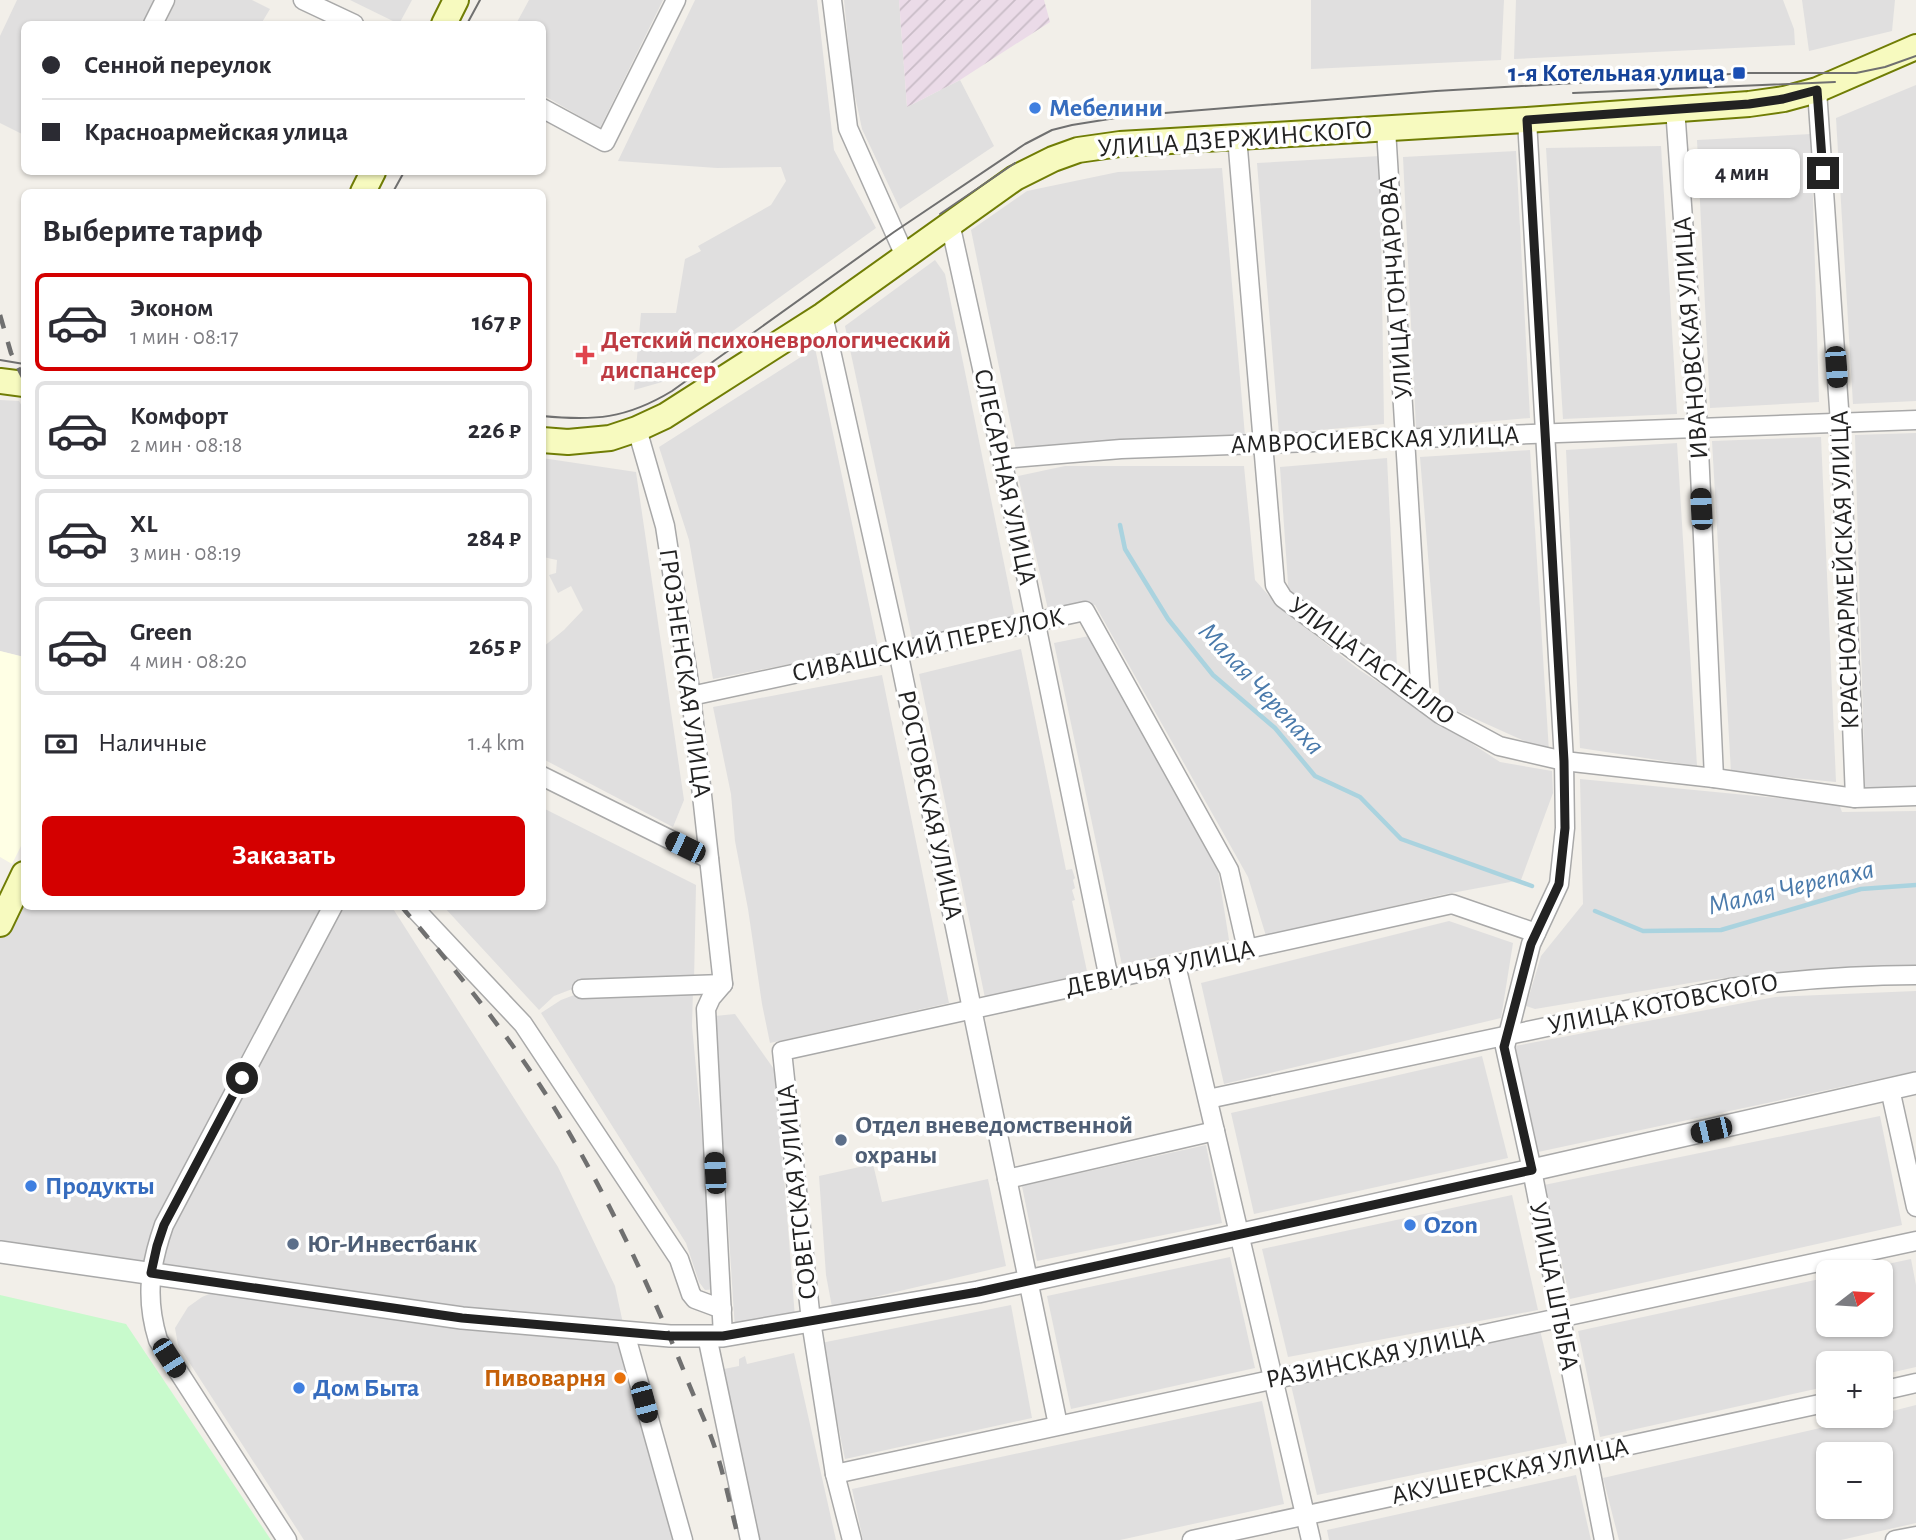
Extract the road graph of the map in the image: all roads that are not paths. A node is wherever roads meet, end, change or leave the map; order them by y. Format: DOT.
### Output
graph roads {
  1 [pos="165,0"];
  2 [pos="303,0"];
  3 [pos="456,0"];
  4 [pos="676,0"];
  5 [pos="832,0"];
  6 [pos="154,21"];
  7 [pos="348,21"];
  8 [pos="446,21"];
  9 [pos="1916,47"];
  10 [pos="1817,90"];
  11 [pos="1675,108"];
  12 [pos="546,110"];
  13 [pos="1527,120"];
  14 [pos="1386,129"];
  15 [pos="1237,137"];
  16 [pos="950,222"];
  17 [pos="905,256"];
  18 [pos="823,315"];
  19 [pos="0,381"];
  20 [pos="21,384"];
  21 [pos="1916,420"];
  22 [pos="1840,423"];
  23 [pos="1698,428"];
  24 [pos="637,429"];
  25 [pos="1545,433"];
  26 [pos="1405,439"];
  27 [pos="546,440"];
  28 [pos="1264,444"];
  29 [pos="1002,459"];
  30 [pos="1035,621"];
  31 [pos="898,651"];
  32 [pos="691,696"];
  33 [pos="1421,699"];
  34 [pos="1564,761"];
  35 [pos="546,778"];
  36 [pos="1714,778"];
  37 [pos="1916,796"];
  38 [pos="1855,798"];
  39 [pos="709,859"];
  40 [pos="21,880"];
  41 [pos="331,910"];
  42 [pos="416,910"];
  43 [pos="0,924"];
  44 [pos="1536,933"];
  45 [pos="1247,949"];
  46 [pos="1176,965"];
  47 [pos="1916,975"];
  48 [pos="1109,979"];
  49 [pos="723,984"];
  50 [pos="582,989"];
  51 [pos="972,1009"];
  52 [pos="1507,1034"];
  53 [pos="782,1051"];
  54 [pos="1916,1083"];
  55 [pos="1890,1089"];
  56 [pos="1208,1098"];
  57 [pos="1215,1130"];
  58 [pos="1532,1170"];
  59 [pos="1007,1179"];
  60 [pos="1916,1206"];
  61 [pos="1240,1234"];
  62 [pos="1916,1241"];
  63 [pos="0,1252"];
  64 [pos="151,1273"];
  65 [pos="1028,1281"];
  66 [pos="722,1309"];
  67 [pos="1560,1318"];
  68 [pos="811,1321"];
  69 [pos="625,1333"];
  70 [pos="715,1336"];
  71 [pos="1274,1379"];
  72 [pos="1916,1383"];
  73 [pos="1893,1388"];
  74 [pos="1816,1405"];
  75 [pos="1058,1426"];
  76 [pos="1587,1454"];
  77 [pos="835,1474"];
  78 [pos="1306,1516"];
  79 [pos="1916,1536"];
  80 [pos="287,1540"];
  81 [pos="683,1540"];
  82 [pos="750,1540"];
  83 [pos="852,1540"];
  84 [pos="1192,1540"];
  85 [pos="1311,1540"];
  86 [pos="1604,1540"];
  87 [pos="1895,1540"];
  1 -- 6 [label="street"];
  2 -- 7 [label="street"];
  3 -- 8 [label="main road"];
  4 -- 12 [label="street"];
  5 -- 17 [label="street"];
  9 -- 10 [label="main road, УЛИЦА ДЗЕРЖИНСКОГО"];
  10 -- 11 [label="main road, УЛИЦА ДЗЕРЖИНСКОГО"];
  10 -- 22 [label="street, КРАСНОАРМЕЙСКАЯ УЛИЦА"];
  11 -- 13 [label="main road, УЛИЦА ДЗЕРЖИНСКОГО"];
  11 -- 23 [label="street, ИВАНОВСКАЯ УЛИЦА"];
  13 -- 14 [label="main road, УЛИЦА ДЗЕРЖИНСКОГО"];
  13 -- 25 [label="street, УЛИЦА ШТЫБА"];
  14 -- 15 [label="main road, УЛИЦА ДЗЕРЖИНСКОГО"];
  14 -- 26 [label="street, УЛИЦА ГОНЧАРОВА"];
  15 -- 16 [label="main road, УЛИЦА ДЗЕРЖИНСКОГО"];
  15 -- 28 [label="street, УЛИЦА ГАСТЕЛЛО"];
  16 -- 17 [label="main road, УЛИЦА ДЗЕРЖИНСКОГО"];
  16 -- 29 [label="street, СЛЕСАРНАЯ УЛИЦА"];
  17 -- 18 [label="main road, УЛИЦА ДЗЕРЖИНСКОГО"];
  18 -- 24 [label="main road, УЛИЦА ДЗЕРЖИНСКОГО"];
  18 -- 31 [label="street, РОСТОВСКАЯ УЛИЦА"];
  19 -- 20 [label="main road"];
  21 -- 22 [label="street, АМВРОСИЕВСКАЯ УЛИЦА"];
  22 -- 23 [label="street, АМВРОСИЕВСКАЯ УЛИЦА"];
  22 -- 38 [label="street, КРАСНОАРМЕЙСКАЯ УЛИЦА"];
  23 -- 25 [label="street, АМВРОСИЕВСКАЯ УЛИЦА"];
  23 -- 36 [label="street, ИВАНОВСКАЯ УЛИЦА"];
  24 -- 27 [label="main road, УЛИЦА ДЗЕРЖИНСКОГО"];
  24 -- 32 [label="street, ГРОЗНЕНСКАЯ УЛИЦА"];
  25 -- 26 [label="street, АМВРОСИЕВСКАЯ УЛИЦА"];
  25 -- 34 [label="street, УЛИЦА ШТЫБА"];
  26 -- 28 [label="street, АМВРОСИЕВСКАЯ УЛИЦА"];
  26 -- 33 [label="street, УЛИЦА ГОНЧАРОВА"];
  28 -- 29 [label="street, АМВРОСИЕВСКАЯ УЛИЦА"];
  28 -- 33 [label="street, УЛИЦА ГАСТЕЛЛО"];
  29 -- 30 [label="street, СЛЕСАРНАЯ УЛИЦА"];
  30 -- 31 [label="street, СИВАШСКИЙ ПЕРЕУЛОК"];
  30 -- 45 [label="street, СИВАШСКИЙ ПЕРЕУЛОК"];
  30 -- 48 [label="street, СЛЕСАРНАЯ УЛИЦА"];
  31 -- 32 [label="street, СИВАШСКИЙ ПЕРЕУЛОК"];
  31 -- 51 [label="street, РОСТОВСКАЯ УЛИЦА"];
  32 -- 39 [label="street, ГРОЗНЕНСКАЯ УЛИЦА"];
  33 -- 34 [label="street, УЛИЦА ГАСТЕЛЛО"];
  34 -- 36 [label="street, УЛИЦА ГАСТЕЛЛО"];
  34 -- 44 [label="street, УЛИЦА ШТЫБА"];
  35 -- 39 [label="street"];
  36 -- 38 [label="street, УЛИЦА ГАСТЕЛЛО"];
  37 -- 38 [label="street, УЛИЦА ГАСТЕЛЛО"];
  39 -- 49 [label="street, ГРОЗНЕНСКАЯ УЛИЦА"];
  40 -- 43 [label="main road"];
  41 -- 64 [label="street"];
  42 -- 66 [label="street"];
  44 -- 45 [label="street, ДЕВИЧЬЯ УЛИЦА"];
  44 -- 52 [label="street, УЛИЦА ШТЫБА"];
  45 -- 46 [label="street, ДЕВИЧЬЯ УЛИЦА"];
  46 -- 48 [label="street, ДЕВИЧЬЯ УЛИЦА"];
  46 -- 56 [label="street"];
  47 -- 52 [label="street, УЛИЦА КОТОВСКОГО"];
  48 -- 51 [label="street, ДЕВИЧЬЯ УЛИЦА"];
  49 -- 50 [label="street"];
  49 -- 66 [label="street"];
  51 -- 53 [label="street, ДЕВИЧЬЯ УЛИЦА"];
  51 -- 59 [label="street, РОСТОВСКАЯ УЛИЦА"];
  52 -- 56 [label="street, УЛИЦА КОТОВСКОГО"];
  52 -- 58 [label="street, УЛИЦА ШТЫБА"];
  53 -- 68 [label="street, СОВЕТСКАЯ УЛИЦА"];
  54 -- 55 [label="street"];
  55 -- 58 [label="street"];
  55 -- 60 [label="street"];
  56 -- 57 [label="street"];
  57 -- 59 [label="street"];
  57 -- 61 [label="street"];
  58 -- 61 [label="street"];
  58 -- 67 [label="street, УЛИЦА ШТЫБА"];
  59 -- 65 [label="street, РОСТОВСКАЯ УЛИЦА"];
  61 -- 65 [label="street"];
  61 -- 71 [label="street"];
  62 -- 67 [label="street, РАЗИНСКАЯ УЛИЦА"];
  63 -- 64 [label="street"];
  64 -- 69 [label="street"];
  64 -- 80 [label="street"];
  65 -- 68 [label="street"];
  65 -- 75 [label="street, РОСТОВСКАЯ УЛИЦА"];
  66 -- 70 [label="street"];
  67 -- 71 [label="street, РАЗИНСКАЯ УЛИЦА"];
  67 -- 76 [label="street, УЛИЦА ШТЫБА"];
  68 -- 70 [label="street"];
  68 -- 77 [label="street, СОВЕТСКАЯ УЛИЦА"];
  69 -- 70 [label="street"];
  69 -- 81 [label="street"];
  70 -- 82 [label="street"];
  71 -- 75 [label="street, РАЗИНСКАЯ УЛИЦА"];
  71 -- 78 [label="street"];
  72 -- 73 [label="street"];
  74 -- 76 [label="street, АКУШЕРСКАЯ УЛИЦА"];
  75 -- 77 [label="street, РАЗИНСКАЯ УЛИЦА"];
  76 -- 78 [label="street, АКУШЕРСКАЯ УЛИЦА"];
  76 -- 86 [label="street, УЛИЦА ШТЫБА"];
  77 -- 83 [label="street, СОВЕТСКАЯ УЛИЦА"];
  78 -- 84 [label="street, АКУШЕРСКАЯ УЛИЦА"];
  78 -- 85 [label="street"];
  79 -- 87 [label="street"];
}
